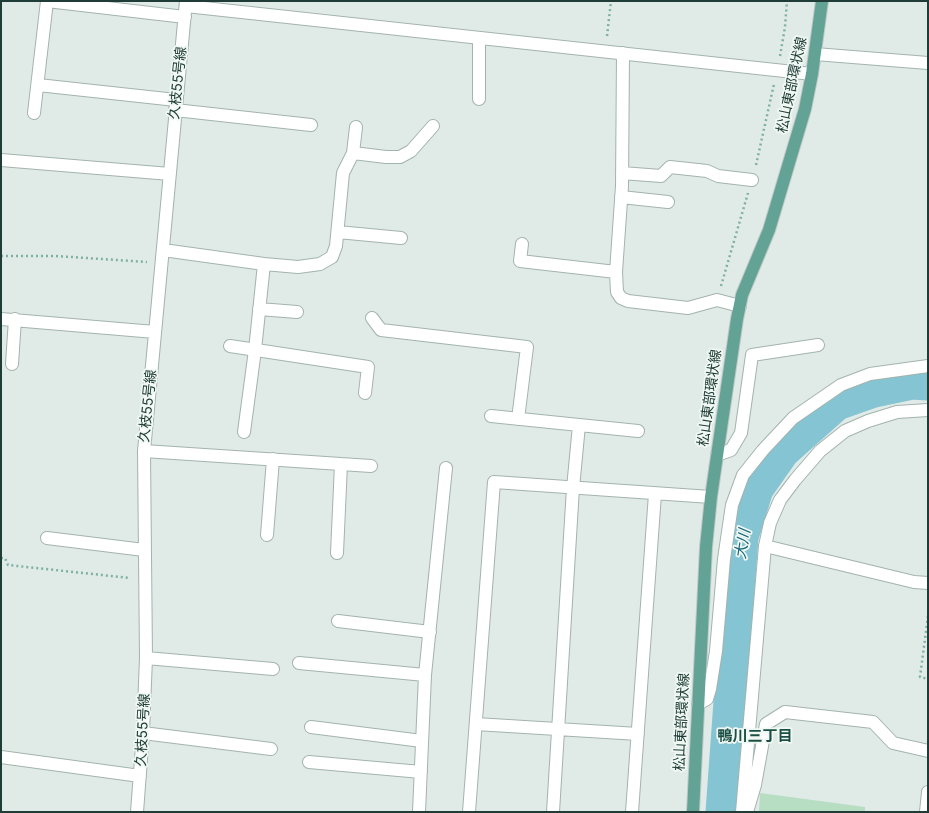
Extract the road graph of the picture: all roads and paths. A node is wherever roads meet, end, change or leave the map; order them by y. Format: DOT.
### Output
graph roads {
  1 [pos="47,1"];
  2 [pos="611,1"];
  3 [pos="787,1"];
  4 [pos="822,1"];
  5 [pos="186,8"];
  6 [pos="479,38"];
  7 [pos="606,52"];
  8 [pos="623,53"];
  9 [pos="815,54"];
  10 [pos="928,63"];
  11 [pos="778,70"];
  12 [pos="812,74"];
  13 [pos="38,85"];
  14 [pos="479,99"];
  15 [pos="176,105"];
  16 [pos="34,113"];
  17 [pos="311,125"];
  18 [pos="433,126"];
  19 [pos="356,127"];
  20 [pos="353,153"];
  21 [pos="1,160"];
  22 [pos="622,173"];
  23 [pos="170,174"];
  24 [pos="752,180"];
  25 [pos="621,197"];
  26 [pos="668,202"];
  27 [pos="338,232"];
  28 [pos="401,238"];
  29 [pos="522,244"];
  30 [pos="163,250"];
  31 [pos="1,256"];
  32 [pos="162,263"];
  33 [pos="264,264"];
  34 [pos="616,272"];
  35 [pos="717,300"];
  36 [pos="740,306"];
  37 [pos="259,309"];
  38 [pos="297,312"];
  39 [pos="372,318"];
  40 [pos="1,319"];
  41 [pos="15,319"];
  42 [pos="155,332"];
  43 [pos="818,345"];
  44 [pos="230,346"];
  45 [pos="255,350"];
  46 [pos="12,364"];
  47 [pos="928,366"];
  48 [pos="365,393"];
  49 [pos="928,410"];
  50 [pos="490,416"];
  51 [pos="518,419"];
  52 [pos="579,425"];
  53 [pos="638,430"];
  54 [pos="244,432"];
  55 [pos="144,451"];
  56 [pos="717,455"];
  57 [pos="273,459"];
  58 [pos="341,464"];
  59 [pos="372,466"];
  60 [pos="446,468"];
  61 [pos="573,488"];
  62 [pos="655,494"];
  63 [pos="711,497"];
  64 [pos="267,535"];
  65 [pos="47,538"];
  66 [pos="765,546"];
  67 [pos="144,550"];
  68 [pos="337,553"];
  69 [pos="1,558"];
  70 [pos="145,579"];
  71 [pos="928,583"];
  72 [pos="928,616"];
  73 [pos="338,621"];
  74 [pos="430,632"];
  75 [pos="146,658"];
  76 [pos="299,663"];
  77 [pos="273,669"];
  78 [pos="425,675"];
  79 [pos="928,679"];
  80 [pos="698,704"];
  81 [pos="476,724"];
  82 [pos="311,727"];
  83 [pos="558,729"];
  84 [pos="143,733"];
  85 [pos="638,734"];
  86 [pos="422,741"];
  87 [pos="271,749"];
  88 [pos="928,751"];
  89 [pos="1,758"];
  90 [pos="309,762"];
  91 [pos="421,772"];
  92 [pos="140,776"];
  93 [pos="928,792"];
  94 [pos="137,812"];
  95 [pos="419,812"];
  96 [pos="469,812"];
  97 [pos="553,812"];
  98 [pos="632,812"];
  99 [pos="693,812"];
  100 [pos="742,812"];
  101 [pos="747,812"];
  102 [pos="926,812"];
  1 -- 5 [label="street"];
  1 -- 13 [label="street"];
  2 -- 7 [label="path"];
  3 -- 11 [label="path"];
  4 -- 9 [label="main road, 松山東部環状線"];
  5 -- 6 [label="street"];
  5 -- 15 [label="street, 久枝55号線"];
  6 -- 7 [label="street"];
  6 -- 14 [label="street"];
  7 -- 8 [label="street"];
  8 -- 11 [label="street"];
  8 -- 22 [label="street"];
  9 -- 10 [label="street"];
  9 -- 12 [label="main road, 松山東部環状線"];
  11 -- 12 [label="street"];
  11 -- 24 [label="path"];
  12 -- 36 [label="main road, 松山東部環状線"];
  13 -- 15 [label="street"];
  13 -- 16 [label="street"];
  15 -- 17 [label="street"];
  15 -- 23 [label="street, 久枝55号線"];
  18 -- 20 [label="street"];
  19 -- 20 [label="street"];
  20 -- 27 [label="street"];
  21 -- 23 [label="street"];
  22 -- 24 [label="street"];
  22 -- 25 [label="street"];
  23 -- 30 [label="street, 久枝55号線"];
  24 -- 35 [label="path"];
  25 -- 26 [label="street"];
  25 -- 34 [label="street"];
  27 -- 28 [label="street"];
  27 -- 33 [label="street"];
  29 -- 34 [label="street"];
  30 -- 32 [label="street, 久枝55号線"];
  30 -- 33 [label="street"];
  31 -- 32 [label="path"];
  32 -- 42 [label="street, 久枝55号線"];
  33 -- 37 [label="street"];
  34 -- 35 [label="street"];
  35 -- 36 [label="street"];
  36 -- 56 [label="main road, 松山東部環状線"];
  37 -- 38 [label="street"];
  37 -- 45 [label="street"];
  39 -- 51 [label="street"];
  40 -- 41 [label="street"];
  41 -- 42 [label="street"];
  41 -- 46 [label="street"];
  42 -- 55 [label="street, 久枝55号線"];
  43 -- 56 [label="street"];
  44 -- 45 [label="street"];
  45 -- 48 [label="street"];
  45 -- 54 [label="street"];
  47 -- 80 [label="street"];
  49 -- 66 [label="street"];
  50 -- 51 [label="street"];
  51 -- 52 [label="street"];
  52 -- 53 [label="street"];
  52 -- 61 [label="street"];
  55 -- 57 [label="street"];
  55 -- 67 [label="street, 久枝55号線"];
  56 -- 63 [label="main road, 松山東部環状線"];
  57 -- 58 [label="street"];
  57 -- 64 [label="street"];
  58 -- 59 [label="street"];
  58 -- 68 [label="street"];
  60 -- 74 [label="street"];
  61 -- 62 [label="street"];
  61 -- 81 [label="street"];
  61 -- 83 [label="street"];
  62 -- 63 [label="street"];
  62 -- 85 [label="street"];
  63 -- 80 [label="main road, 松山東部環状線"];
  65 -- 67 [label="street"];
  66 -- 71 [label="street"];
  66 -- 100 [label="street"];
  67 -- 70 [label="street, 久枝55号線"];
  69 -- 70 [label="path"];
  70 -- 75 [label="street, 久枝55号線"];
  72 -- 79 [label="path"];
  73 -- 74 [label="street"];
  74 -- 78 [label="street"];
  75 -- 77 [label="street"];
  75 -- 84 [label="street, 久枝55号線"];
  76 -- 78 [label="street"];
  78 -- 86 [label="street"];
  80 -- 99 [label="main road, 松山東部環状線"];
  81 -- 83 [label="street"];
  81 -- 96 [label="street"];
  82 -- 86 [label="street"];
  83 -- 85 [label="street"];
  83 -- 97 [label="street"];
  84 -- 87 [label="street"];
  84 -- 92 [label="street, 久枝55号線"];
  85 -- 98 [label="street"];
  86 -- 91 [label="street"];
  88 -- 101 [label="street"];
  89 -- 92 [label="street"];
  90 -- 91 [label="street"];
  91 -- 95 [label="street"];
  92 -- 94 [label="street, 久枝55号線"];
  93 -- 102 [label="street"];
}
